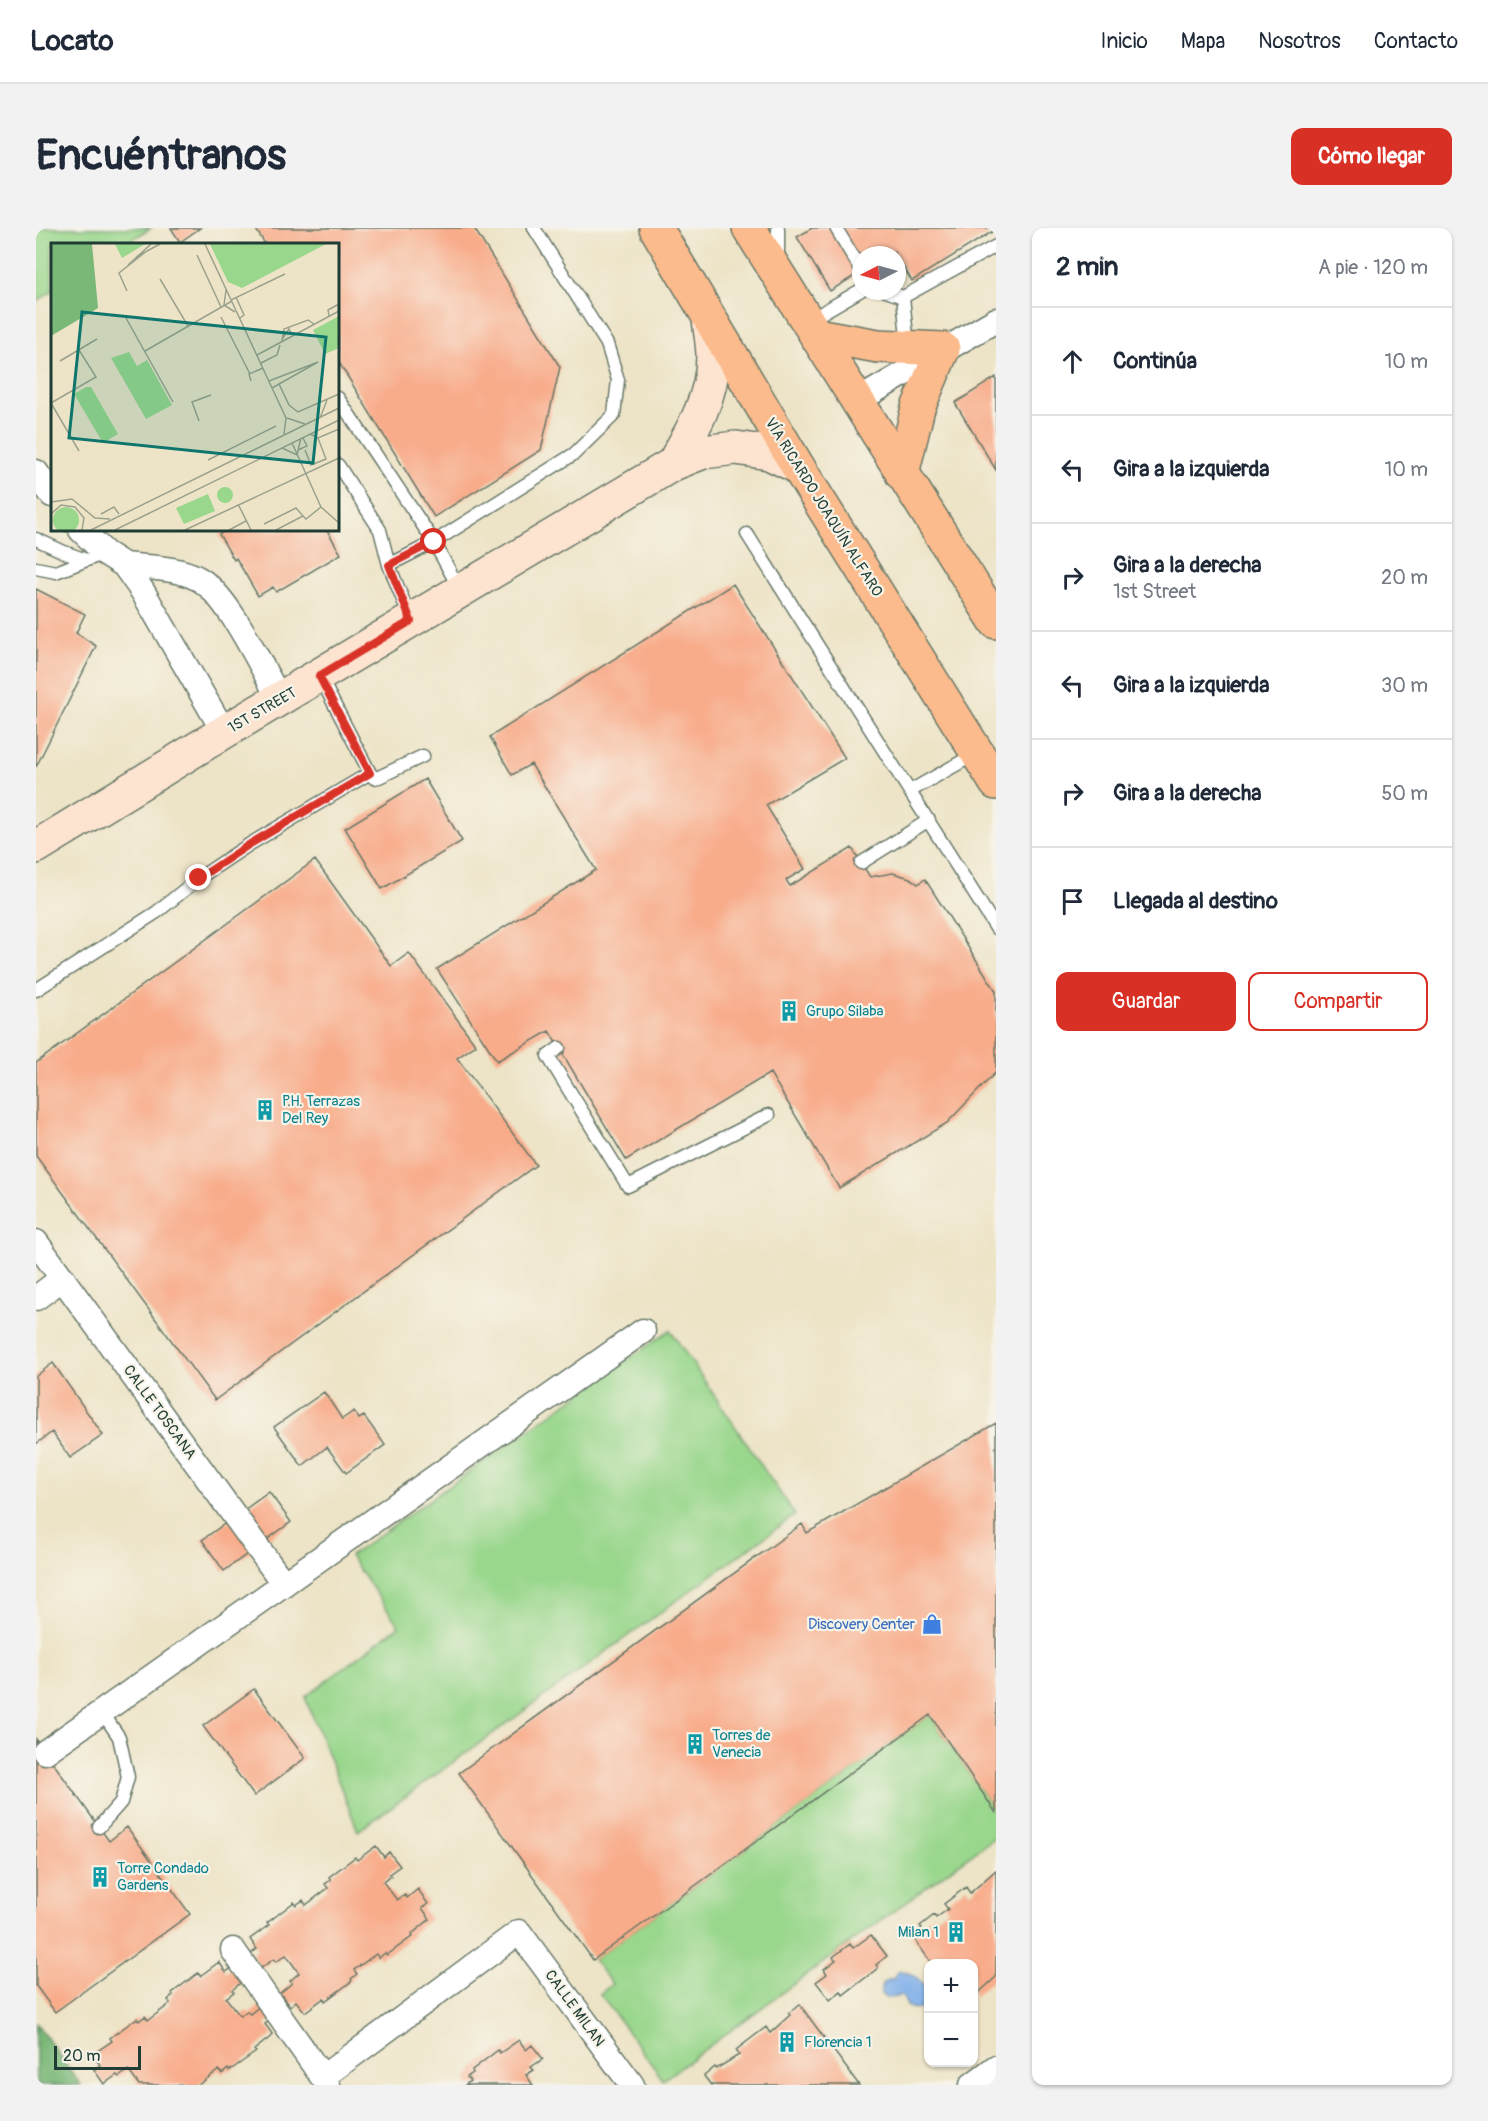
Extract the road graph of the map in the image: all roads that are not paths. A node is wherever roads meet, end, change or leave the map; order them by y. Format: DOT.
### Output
graph roads {
  1 [pos="534,228"];
  2 [pos="656,228"];
  3 [pos="749,228"];
  4 [pos="778,228"];
  5 [pos="836,228"];
  6 [pos="996,246"];
  7 [pos="852,255"];
  8 [pos="777,274"];
  9 [pos="906,295"];
  10 [pos="852,297"];
  11 [pos="903,300"];
  12 [pos="709,319"];
  13 [pos="996,320"];
  14 [pos="812,328"];
  15 [pos="909,348"];
  16 [pos="943,349"];
  17 [pos="339,400"];
  18 [pos="857,401"];
  19 [pos="673,464"];
  20 [pos="339,467"];
  21 [pos="798,467"];
  22 [pos="902,474"];
  23 [pos="82,531"];
  24 [pos="747,534"];
  25 [pos="36,538"];
  26 [pos="434,542"];
  27 [pos="105,559"];
  28 [pos="389,565"];
  29 [pos="36,568"];
  30 [pos="461,591"];
  31 [pos="411,621"];
  32 [pos="996,622"];
  33 [pos="319,676"];
  34 [pos="280,700"];
  35 [pos="224,732"];
  36 [pos="977,753"];
  37 [pos="423,756"];
  38 [pos="370,773"];
  39 [pos="996,783"];
  40 [pos="910,791"];
  41 [pos="929,820"];
  42 [pos="36,847"];
  43 [pos="861,862"];
  44 [pos="996,928"];
  45 [pos="36,990"];
  46 [pos="559,1048"];
  47 [pos="769,1115"];
  48 [pos="36,1242"];
  49 [pos="63,1278"];
  50 [pos="36,1298"];
  51 [pos="643,1330"];
  52 [pos="284,1584"];
  53 [pos="102,1712"];
  54 [pos="45,1752"];
  55 [pos="99,1827"];
  56 [pos="233,1950"];
  57 [pos="996,2067"];
  58 [pos="326,2081"];
  59 [pos="632,2085"];
  60 [pos="972,2085"];
  1 -- 26 [label="lane"];
  2 -- 12 [label="main road, VÍA RICARDO JOAQUÍN ALFARO"];
  3 -- 8 [label="main road"];
  4 -- 8 [label="lane"];
  5 -- 7 [label="lane"];
  6 -- 9 [label="lane"];
  8 -- 14 [label="main road"];
  10 -- 14 [label="lane"];
  11 -- 15 [label="lane"];
  12 -- 19 [label="street, 1ST STREET"];
  12 -- 21 [label="main road, VÍA RICARDO JOAQUÍN ALFARO"];
  13 -- 16 [label="street"];
  14 -- 15 [label="main road"];
  14 -- 18 [label="main road"];
  15 -- 16 [label="main road"];
  16 -- 18 [label="street"];
  16 -- 22 [label="main road"];
  17 -- 26 [label="lane"];
  18 -- 22 [label="main road"];
  19 -- 21 [label="street, 1ST STREET"];
  19 -- 30 [label="street, 1ST STREET"];
  20 -- 28 [label="lane"];
  21 -- 36 [label="main road, VÍA RICARDO JOAQUÍN ALFARO"];
  22 -- 32 [label="main road"];
  23 -- 27 [label="street"];
  24 -- 40 [label="lane"];
  25 -- 27 [label="lane"];
  26 -- 28 [label="lane"];
  26 -- 30 [label="lane"];
  27 -- 29 [label="lane"];
  27 -- 34 [label="street"];
  27 -- 35 [label="street"];
  28 -- 31 [label="lane"];
  30 -- 31 [label="street, 1ST STREET"];
  31 -- 33 [label="street, 1ST STREET"];
  33 -- 34 [label="street, 1ST STREET"];
  33 -- 38 [label="lane"];
  34 -- 35 [label="street, 1ST STREET"];
  35 -- 42 [label="street, 1ST STREET"];
  36 -- 39 [label="main road, VÍA RICARDO JOAQUÍN ALFARO"];
  36 -- 40 [label="lane"];
  37 -- 38 [label="lane"];
  38 -- 45 [label="lane"];
  40 -- 41 [label="lane"];
  41 -- 43 [label="lane"];
  41 -- 44 [label="lane"];
  46 -- 47 [label="lane"];
  48 -- 49 [label="street, CALLE TOSCANA"];
  49 -- 50 [label="street"];
  49 -- 52 [label="street, CALLE TOSCANA"];
  51 -- 52 [label="street"];
  52 -- 53 [label="street"];
  53 -- 54 [label="street"];
  53 -- 55 [label="lane"];
  56 -- 58 [label="street"];
  57 -- 60 [label="street"];
  58 -- 59 [label="street, CALLE MILAN"];
}
